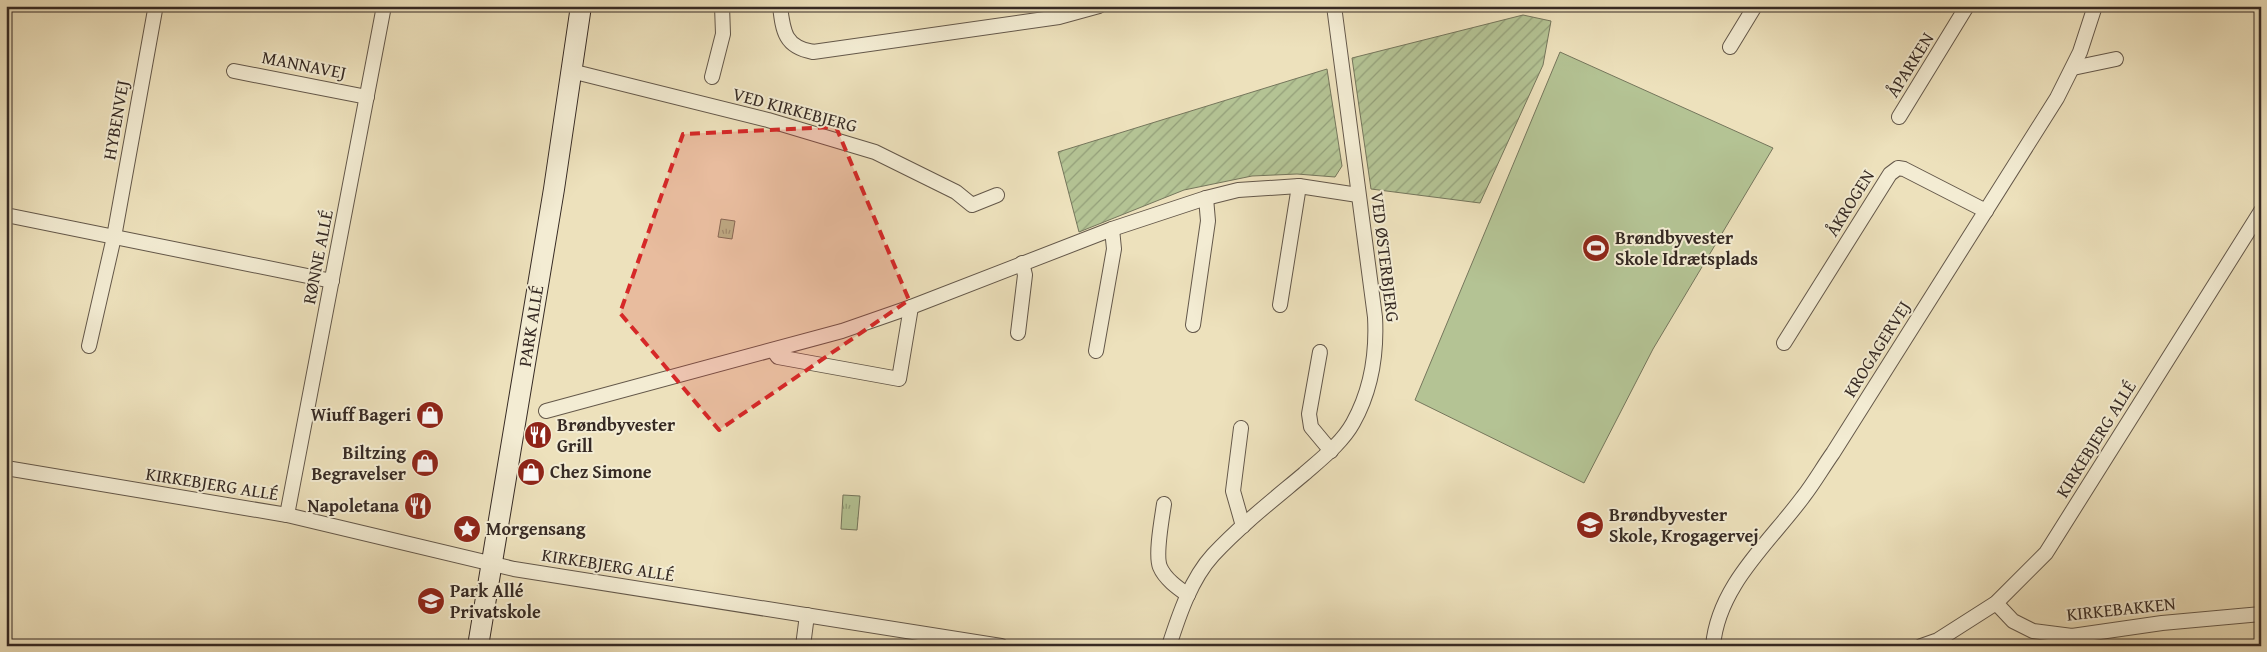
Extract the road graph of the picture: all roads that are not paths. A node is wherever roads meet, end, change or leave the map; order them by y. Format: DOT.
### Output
graph roads {
  1 [pos="384,6"];
  2 [pos="581,6"];
  3 [pos="722,6"];
  4 [pos="780,6"];
  5 [pos="1099,6"];
  6 [pos="1334,6"];
  7 [pos="1755,6"];
  8 [pos="1967,6"];
  9 [pos="2095,6"];
  10 [pos="154,10"];
  11 [pos="1060,11"];
  12 [pos="1730,47"];
  13 [pos="2116,59"];
  14 [pos="2073,68"];
  15 [pos="234,70"];
  16 [pos="571,71"];
  17 [pos="712,77"];
  18 [pos="367,97"];
  19 [pos="1900,117"];
  20 [pos="1299,186"];
  21 [pos="998,195"];
  22 [pos="1358,196"];
  23 [pos="1206,198"];
  24 [pos="1986,211"];
  25 [pos="2261,211"];
  26 [pos="6,215"];
  27 [pos="1112,229"];
  28 [pos="114,237"];
  29 [pos="1022,263"];
  30 [pos="332,281"];
  31 [pos="1280,305"];
  32 [pos="911,307"];
  33 [pos="1194,325"];
  34 [pos="1018,333"];
  35 [pos="1784,343"];
  36 [pos="89,346"];
  37 [pos="773,350"];
  38 [pos="1096,351"];
  39 [pos="1320,352"];
  40 [pos="546,411"];
  41 [pos="1241,428"];
  42 [pos="1331,451"];
  43 [pos="6,468"];
  44 [pos="1164,504"];
  45 [pos="286,515"];
  46 [pos="1243,526"];
  47 [pos="491,563"];
  48 [pos="1188,595"];
  49 [pos="1996,603"];
  50 [pos="2261,614"];
  51 [pos="807,615"];
  52 [pos="478,646"];
  53 [pos="803,646"];
  54 [pos="1001,646"];
  55 [pos="1168,646"];
  56 [pos="1713,646"];
  57 [pos="1921,646"];
  1 -- 18 [label="street, RØNNE ALLÉ"];
  2 -- 16 [label="street, PARK ALLÉ"];
  3 -- 17 [label="street"];
  4 -- 11 [label="street"];
  5 -- 11 [label="street"];
  6 -- 22 [label="street, VED ØSTERBJERG"];
  7 -- 12 [label="street"];
  8 -- 19 [label="street, ÅPARKEN"];
  9 -- 14 [label="street, KROGAGERVEJ"];
  10 -- 28 [label="street, HYBENVEJ"];
  13 -- 14 [label="street"];
  14 -- 24 [label="street, KROGAGERVEJ"];
  15 -- 18 [label="street, MANNAVEJ"];
  16 -- 21 [label="street, VED KIRKEBJERG"];
  16 -- 47 [label="street, PARK ALLÉ"];
  18 -- 30 [label="street, RØNNE ALLÉ"];
  20 -- 22 [label="street"];
  20 -- 23 [label="street"];
  20 -- 31 [label="street"];
  22 -- 42 [label="street, VED ØSTERBJERG"];
  23 -- 27 [label="street"];
  23 -- 33 [label="street"];
  24 -- 35 [label="street, ÅKROGEN"];
  24 -- 56 [label="street, KROGAGERVEJ"];
  25 -- 49 [label="street, KIRKEBJERG ALLÉ"];
  26 -- 28 [label="street"];
  27 -- 29 [label="street"];
  27 -- 38 [label="street"];
  28 -- 30 [label="street"];
  28 -- 36 [label="street, HYBENVEJ"];
  29 -- 32 [label="street"];
  29 -- 34 [label="street"];
  30 -- 45 [label="street, RØNNE ALLÉ"];
  32 -- 37 [label="street"];
  32 -- 37 [label="street"];
  37 -- 40 [label="street"];
  39 -- 42 [label="street"];
  41 -- 46 [label="street"];
  42 -- 46 [label="street, VED ØSTERBJERG"];
  43 -- 45 [label="street, KIRKEBJERG ALLÉ"];
  44 -- 48 [label="street"];
  45 -- 47 [label="street, KIRKEBJERG ALLÉ"];
  46 -- 48 [label="street, VED ØSTERBJERG"];
  47 -- 51 [label="street, KIRKEBJERG ALLÉ"];
  47 -- 52 [label="street, PARK ALLÉ"];
  48 -- 55 [label="street, VED ØSTERBJERG"];
  49 -- 50 [label="street, KIRKEBAKKEN"];
  49 -- 57 [label="street, KIRKEBJERG ALLÉ"];
  51 -- 53 [label="street"];
  51 -- 54 [label="street, KIRKEBJERG ALLÉ"];
}
